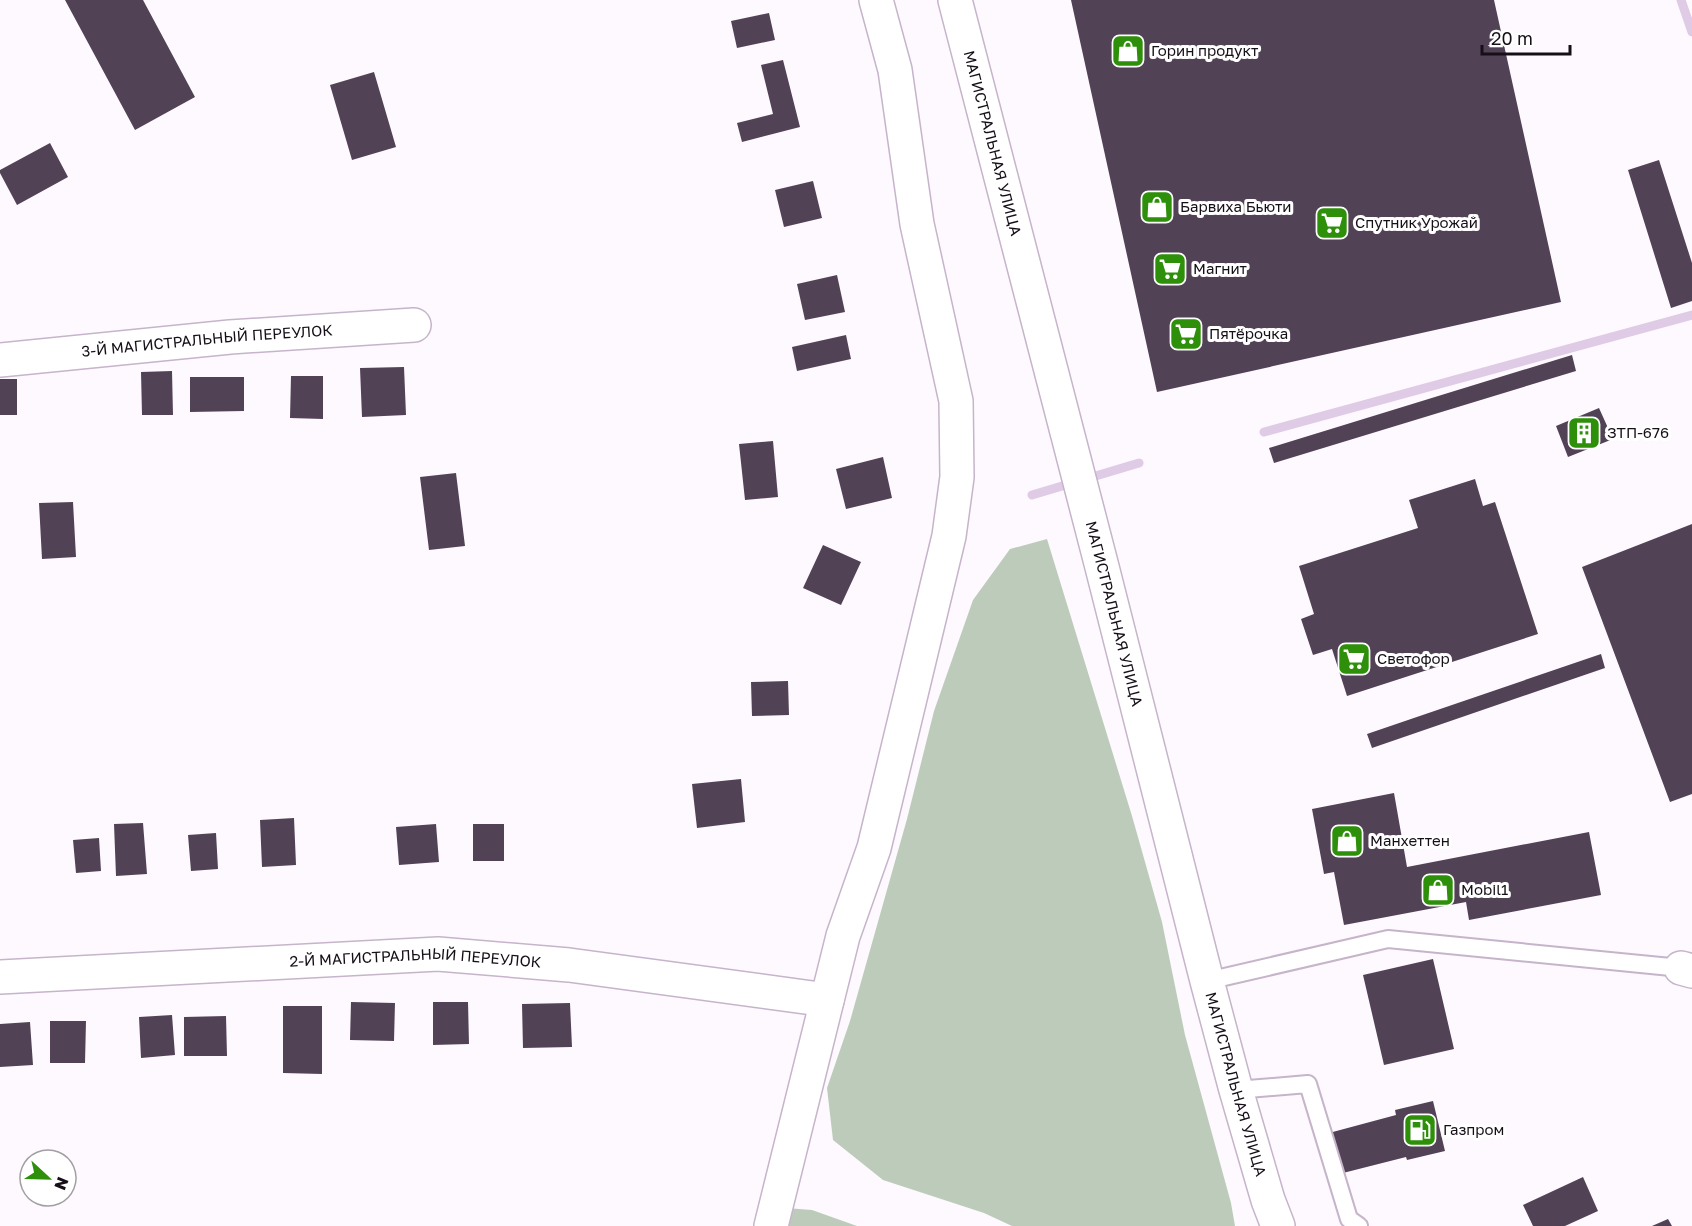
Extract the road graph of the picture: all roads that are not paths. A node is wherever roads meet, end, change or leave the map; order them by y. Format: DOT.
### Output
graph roads {
  1 [pos="876,0"];
  2 [pos="955,0"];
  3 [pos="414,325"];
  4 [pos="0,360"];
  5 [pos="1687,969"];
  6 [pos="0,977"];
  7 [pos="1207,981"];
  8 [pos="827,1000"];
  9 [pos="1236,1090"];
  10 [pos="1351,1224"];
  11 [pos="771,1226"];
  12 [pos="1278,1226"];
  1 -- 8 [label="street"];
  2 -- 7 [label="street, МАГИСТРАЛЬНАЯ УЛИЦА"];
  3 -- 4 [label="street, 3-Й МАГИСТРАЛЬНЫЙ ПЕРЕУЛОК"];
  5 -- 7 [label="lane"];
  6 -- 8 [label="street, 2-Й МАГИСТРАЛЬНЫЙ ПЕРЕУЛОК"];
  7 -- 9 [label="street, МАГИСТРАЛЬНАЯ УЛИЦА"];
  8 -- 11 [label="street"];
  9 -- 10 [label="lane"];
  9 -- 12 [label="street, МАГИСТРАЛЬНАЯ УЛИЦА"];
}
